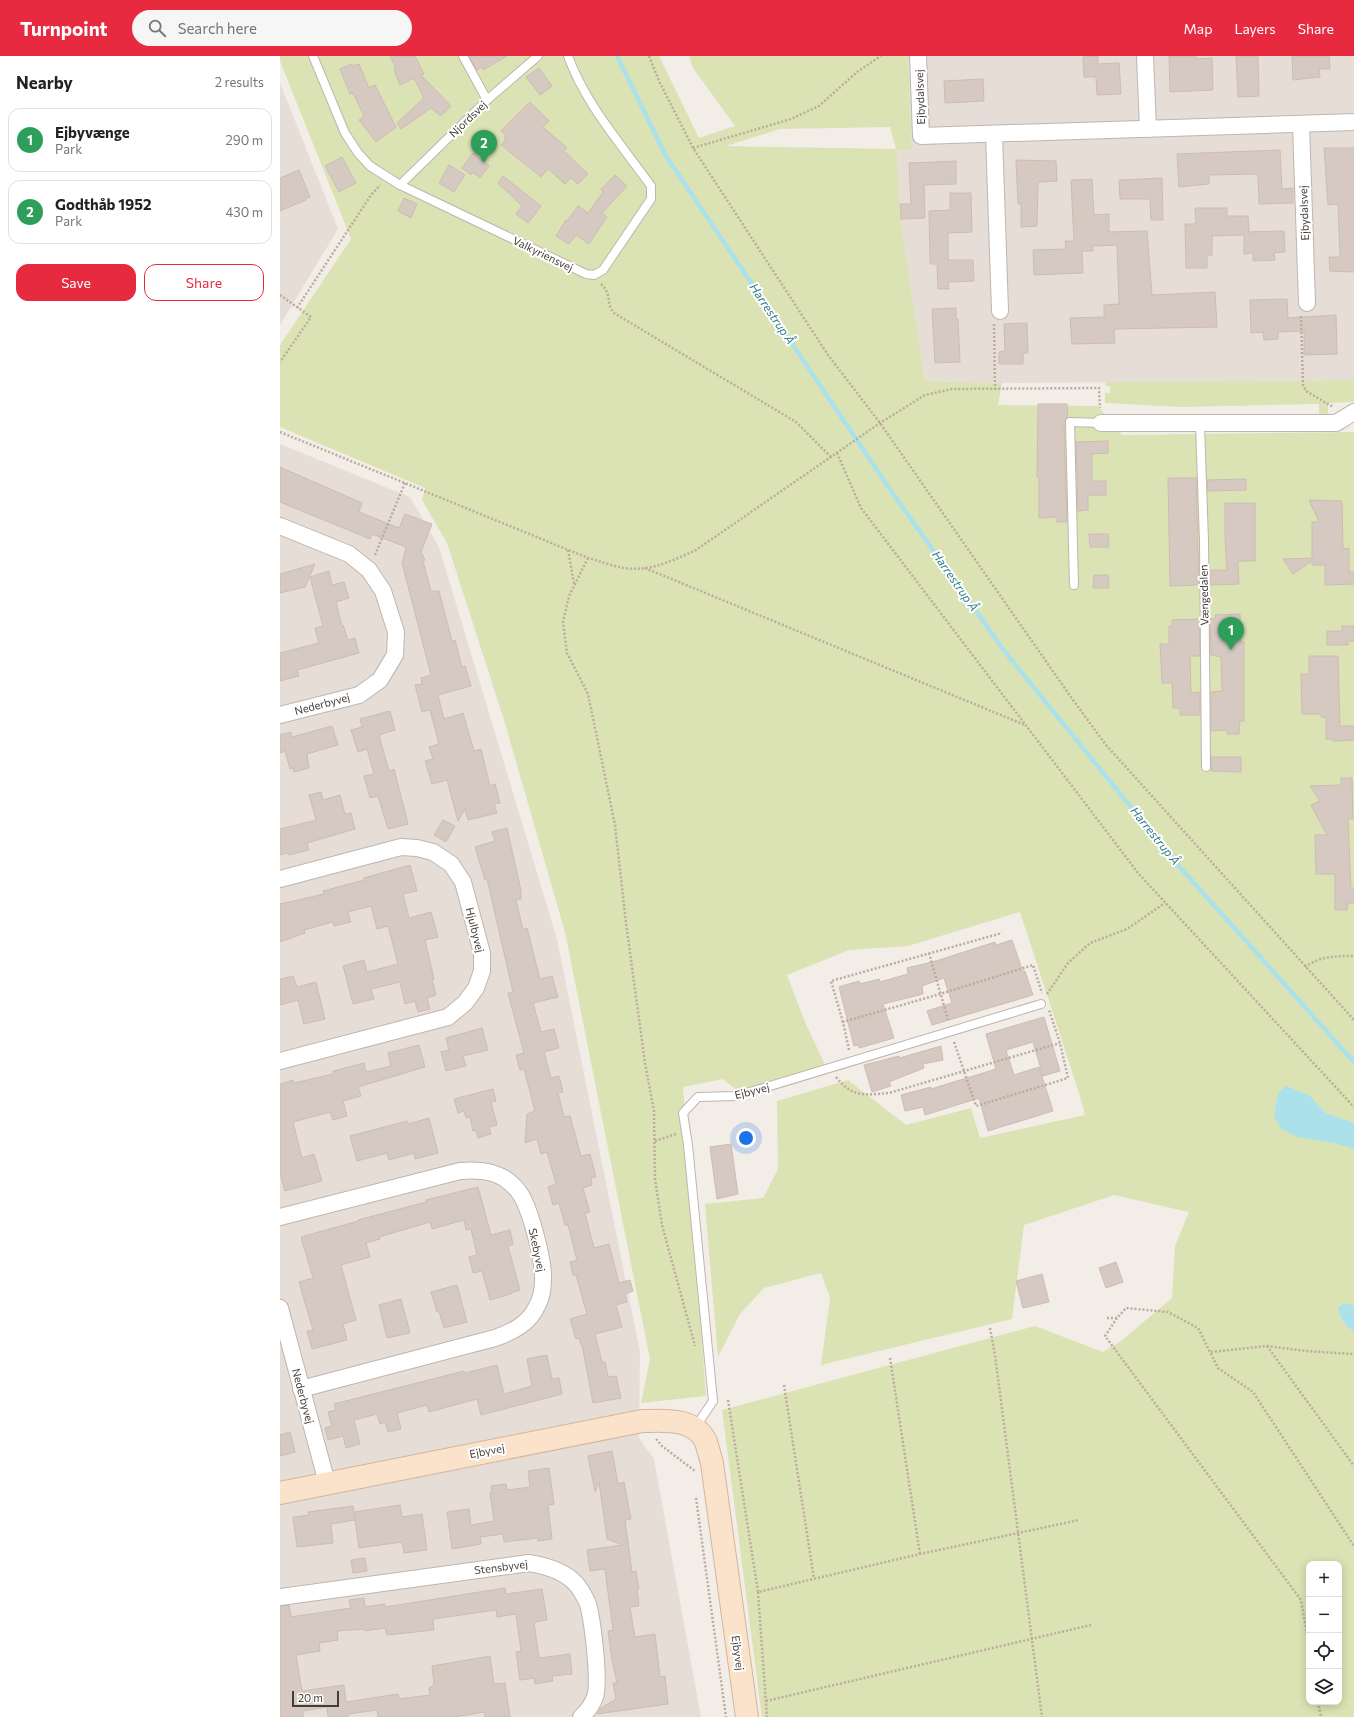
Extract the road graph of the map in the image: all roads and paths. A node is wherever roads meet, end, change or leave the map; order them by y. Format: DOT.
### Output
graph roads {
  1 [pos="313,56"];
  2 [pos="463,56"];
  3 [pos="538,56"];
  4 [pos="568,56"];
  5 [pos="649,56"];
  6 [pos="881,56"];
  7 [pos="918,56"];
  8 [pos="1146,56"];
  9 [pos="487,100"];
  10 [pos="1354,122"];
  11 [pos="1301,124"];
  12 [pos="1148,129"];
  13 [pos="994,134"];
  14 [pos="693,148"];
  15 [pos="386,177"];
  16 [pos="400,185"];
  17 [pos="597,274"];
  18 [pos="280,295"];
  19 [pos="1308,303"];
  20 [pos="297,308"];
  21 [pos="1000,311"];
  22 [pos="280,362"];
  23 [pos="995,389"];
  24 [pos="1349,415"];
  25 [pos="880,423"];
  26 [pos="1101,423"];
  27 [pos="1200,424"];
  28 [pos="280,432"];
  29 [pos="837,453"];
  30 [pos="831,457"];
  31 [pos="405,483"];
  32 [pos="280,526"];
  33 [pos="568,550"];
  34 [pos="588,558"];
  35 [pos="644,568"];
  36 [pos="369,570"];
  37 [pos="574,585"];
  38 [pos="1074,585"];
  39 [pos="280,715"];
  40 [pos="1026,725"];
  41 [pos="1206,767"];
  42 [pos="280,879"];
  43 [pos="1166,903"];
  44 [pos="1002,933"];
  45 [pos="929,953"];
  46 [pos="1354,956"];
  47 [pos="1305,967"];
  48 [pos="940,994"];
  49 [pos="1041,1004"];
  50 [pos="1354,1020"];
  51 [pos="843,1022"];
  52 [pos="951,1032"];
  53 [pos="1060,1043"];
  54 [pos="280,1061"];
  55 [pos="852,1061"];
  56 [pos="829,1068"];
  57 [pos="964,1070"];
  58 [pos="1354,1107"];
  59 [pos="686,1131"];
  60 [pos="655,1141"];
  61 [pos="280,1217"];
  62 [pos="280,1308"];
  63 [pos="1107,1318"];
  64 [pos="1117,1318"];
  65 [pos="990,1328"];
  66 [pos="1267,1346"];
  67 [pos="695,1347"];
  68 [pos="1211,1352"];
  69 [pos="1354,1354"];
  70 [pos="890,1358"];
  71 [pos="784,1385"];
  72 [pos="301,1389"];
  73 [pos="728,1400"];
  74 [pos="642,1421"];
  75 [pos="695,1428"];
  76 [pos="1354,1466"];
  77 [pos="695,1472"];
  78 [pos="327,1483"];
  79 [pos="280,1492"];
  80 [pos="1079,1520"];
  81 [pos="1018,1532"];
  82 [pos="1354,1546"];
  83 [pos="920,1554"];
  84 [pos="814,1579"];
  85 [pos="758,1592"];
  86 [pos="280,1597"];
  87 [pos="1090,1625"];
  88 [pos="1307,1633"];
  89 [pos="1032,1638"];
  90 [pos="766,1701"];
  91 [pos="1319,1705"];
  92 [pos="581,1717"];
  93 [pos="747,1717"];
  94 [pos="767,1717"];
  95 [pos="1042,1717"];
  96 [pos="1321,1717"];
  1 -- 15 [label="lane, Valkyriensvej"];
  2 -- 9 [label="lane"];
  3 -- 9 [label="lane, Njordsvej"];
  4 -- 17 [label="lane"];
  5 -- 14 [label="path"];
  6 -- 14 [label="path"];
  7 -- 13 [label="street, Ejbydalsvej"];
  8 -- 12 [label="street"];
  9 -- 16 [label="lane, Njordsvej"];
  10 -- 11 [label="street, Ejbydalsvej"];
  11 -- 12 [label="street, Ejbydalsvej"];
  11 -- 19 [label="street, Ejbydalsvej"];
  12 -- 13 [label="street, Ejbydalsvej"];
  13 -- 21 [label="street"];
  14 -- 25 [label="path"];
  15 -- 16 [label="lane, Valkyriensvej"];
  15 -- 20 [label="path"];
  16 -- 17 [label="lane, Valkyriensvej"];
  17 -- 30 [label="path"];
  18 -- 20 [label="path"];
  19 -- 24 [label="path"];
  20 -- 22 [label="path"];
  21 -- 23 [label="path"];
  23 -- 25 [label="path"];
  23 -- 26 [label="path"];
  24 -- 27 [label="street"];
  25 -- 29 [label="path"];
  25 -- 47 [label="path"];
  26 -- 27 [label="street"];
  26 -- 38 [label="lane"];
  27 -- 41 [label="lane, Vængedalen"];
  28 -- 31 [label="path"];
  29 -- 30 [label="path"];
  29 -- 40 [label="path"];
  30 -- 35 [label="path"];
  31 -- 33 [label="path"];
  31 -- 36 [label="path"];
  32 -- 36 [label="street, Nederbyvej"];
  33 -- 34 [label="path"];
  33 -- 37 [label="path"];
  34 -- 35 [label="path"];
  34 -- 37 [label="path"];
  35 -- 40 [label="path"];
  36 -- 39 [label="street, Nederbyvej"];
  37 -- 60 [label="path"];
  40 -- 43 [label="path"];
  42 -- 54 [label="street, Hjulbyvej"];
  43 -- 48 [label="path"];
  43 -- 58 [label="path"];
  44 -- 45 [label="path"];
  45 -- 48 [label="path"];
  45 -- 51 [label="path"];
  46 -- 47 [label="path"];
  47 -- 50 [label="path"];
  48 -- 51 [label="path"];
  48 -- 52 [label="path"];
  49 -- 52 [label="lane, Ejbyvej"];
  49 -- 53 [label="path"];
  51 -- 55 [label="path"];
  52 -- 55 [label="lane, Ejbyvej"];
  52 -- 57 [label="path"];
  53 -- 57 [label="path"];
  53 -- 57 [label="path"];
  55 -- 56 [label="lane, Ejbyvej"];
  56 -- 57 [label="path"];
  56 -- 59 [label="lane, Ejbyvej"];
  59 -- 60 [label="path"];
  59 -- 75 [label="lane, Ejbyvej"];
  60 -- 67 [label="path"];
  61 -- 72 [label="street, Skebyvej"];
  62 -- 72 [label="street, Nederbyvej"];
  63 -- 64 [label="path"];
  64 -- 68 [label="path"];
  64 -- 88 [label="path"];
  65 -- 81 [label="path"];
  66 -- 68 [label="path"];
  66 -- 69 [label="path"];
  66 -- 76 [label="path"];
  68 -- 82 [label="path"];
  70 -- 83 [label="path"];
  71 -- 84 [label="path"];
  72 -- 78 [label="street, Nederbyvej"];
  73 -- 85 [label="path"];
  74 -- 75 [label="street, Ejbyvej"];
  74 -- 77 [label="path"];
  74 -- 78 [label="street, Ejbyvej"];
  75 -- 93 [label="street, Ejbyvej"];
  78 -- 79 [label="street, Ejbyvej"];
  80 -- 81 [label="path"];
  81 -- 83 [label="path"];
  81 -- 89 [label="path"];
  83 -- 84 [label="path"];
  84 -- 85 [label="path"];
  85 -- 90 [label="path"];
  86 -- 92 [label="street, Stensbyvej"];
  87 -- 89 [label="path"];
  89 -- 90 [label="path"];
  89 -- 95 [label="path"];
  90 -- 94 [label="path"];
  91 -- 96 [label="path"];
}
